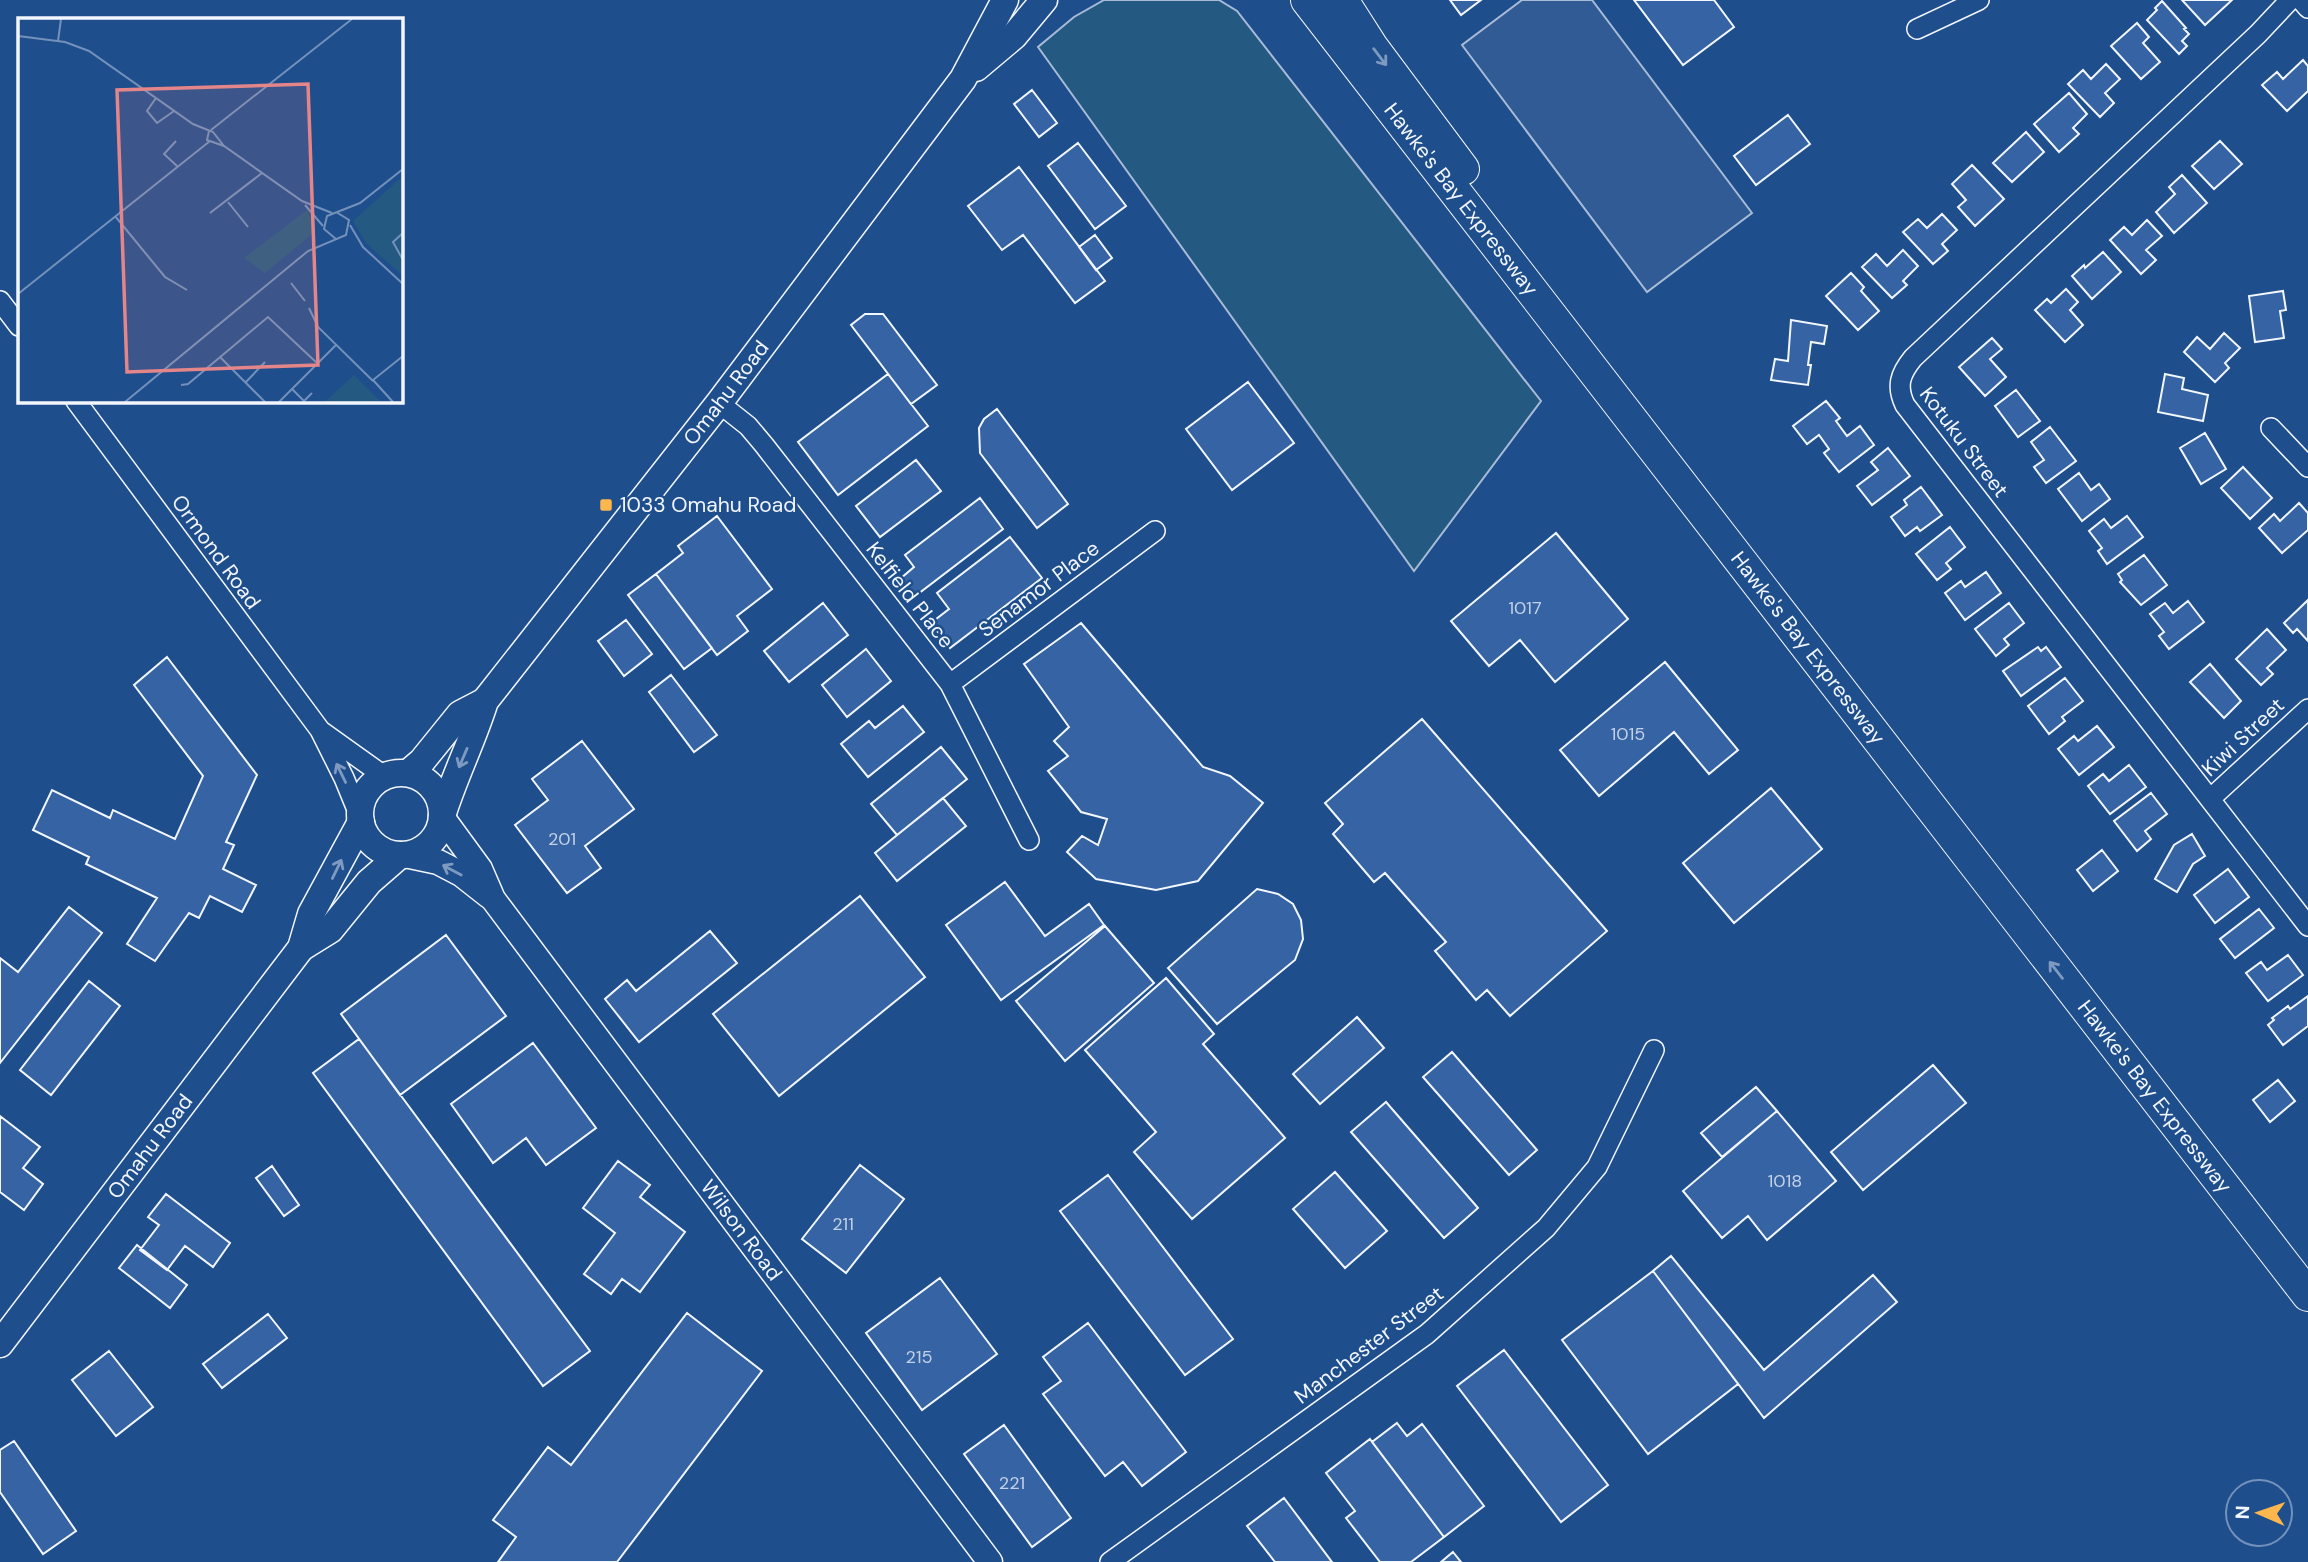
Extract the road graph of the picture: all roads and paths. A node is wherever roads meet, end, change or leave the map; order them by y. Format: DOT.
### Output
graph roads {
  1 [pos="1005,0"];
  2 [pos="1044,0"];
  3 [pos="1307,0"];
  4 [pos="1342,0"];
  5 [pos="1979,0"];
  6 [pos="2290,0"];
  7 [pos="2301,0"];
  8 [pos="2308,8"];
  9 [pos="1917,29"];
  10 [pos="963,79"];
  11 [pos="0,301"];
  12 [pos="18,325"];
  13 [pos="77,402"];
  14 [pos="719,403"];
  15 [pos="2271,428"];
  16 [pos="2308,467"];
  17 [pos="1155,531"];
  18 [pos="950,684"];
  19 [pos="485,701"];
  20 [pos="2308,709"];
  21 [pos="320,730"];
  22 [pos="396,774"];
  23 [pos="2210,799"];
  24 [pos="442,817"];
  25 [pos="360,820"];
  26 [pos="1029,840"];
  27 [pos="402,855"];
  28 [pos="493,899"];
  29 [pos="2308,926"];
  30 [pos="301,948"];
  31 [pos="1654,1050"];
  32 [pos="2308,1262"];
  33 [pos="2308,1295"];
  34 [pos="0,1344"];
  35 [pos="990,1562"];
  36 [pos="1110,1562"];
  1 -- 10 [label="main road, Omahu Road"];
  2 -- 10 [label="main road, Omahu Road"];
  33 -- 3 [label="highway, Hawke's Bay Expressway, one-way"];
  4 -- 32 [label="highway, Hawke's Bay Expressway, one-way"];
  5 -- 9 [label="street"];
  6 -- 23 [label="street, Kotuku Street"];
  7 -- 8 [label="street"];
  10 -- 14 [label="main road, Omahu Road"];
  11 -- 12 [label="street"];
  13 -- 21 [label="street, Ormond Road"];
  14 -- 18 [label="street, Kelfield Place"];
  14 -- 19 [label="main road, Omahu Road"];
  15 -- 16 [label="street"];
  17 -- 18 [label="street, Senamor Place"];
  18 -- 26 [label="street, Kelfield Place"];
  19 -- 22 [label="main road, Omahu Road"];
  19 -- 24 [label="main road, Omahu Road, one-way"];
  20 -- 23 [label="street, Kiwi Street"];
  21 -- 22 [label="street, Ormond Road"];
  25 -- 21 [label="street, Ormond Road, one-way"];
  22 -- 24 [label="main road"];
  22 -- 25 [label="main road"];
  23 -- 29 [label="street, Kotuku Street"];
  24 -- 27 [label="main road"];
  24 -- 28 [label="street, Wilson Road"];
  25 -- 27 [label="main road"];
  30 -- 25 [label="main road, Omahu Road, one-way"];
  28 -- 27 [label="street, Wilson Road, one-way"];
  27 -- 30 [label="main road, Omahu Road"];
  28 -- 35 [label="street, Wilson Road"];
  30 -- 34 [label="main road, Omahu Road"];
  31 -- 36 [label="street, Manchester Street"];
}
